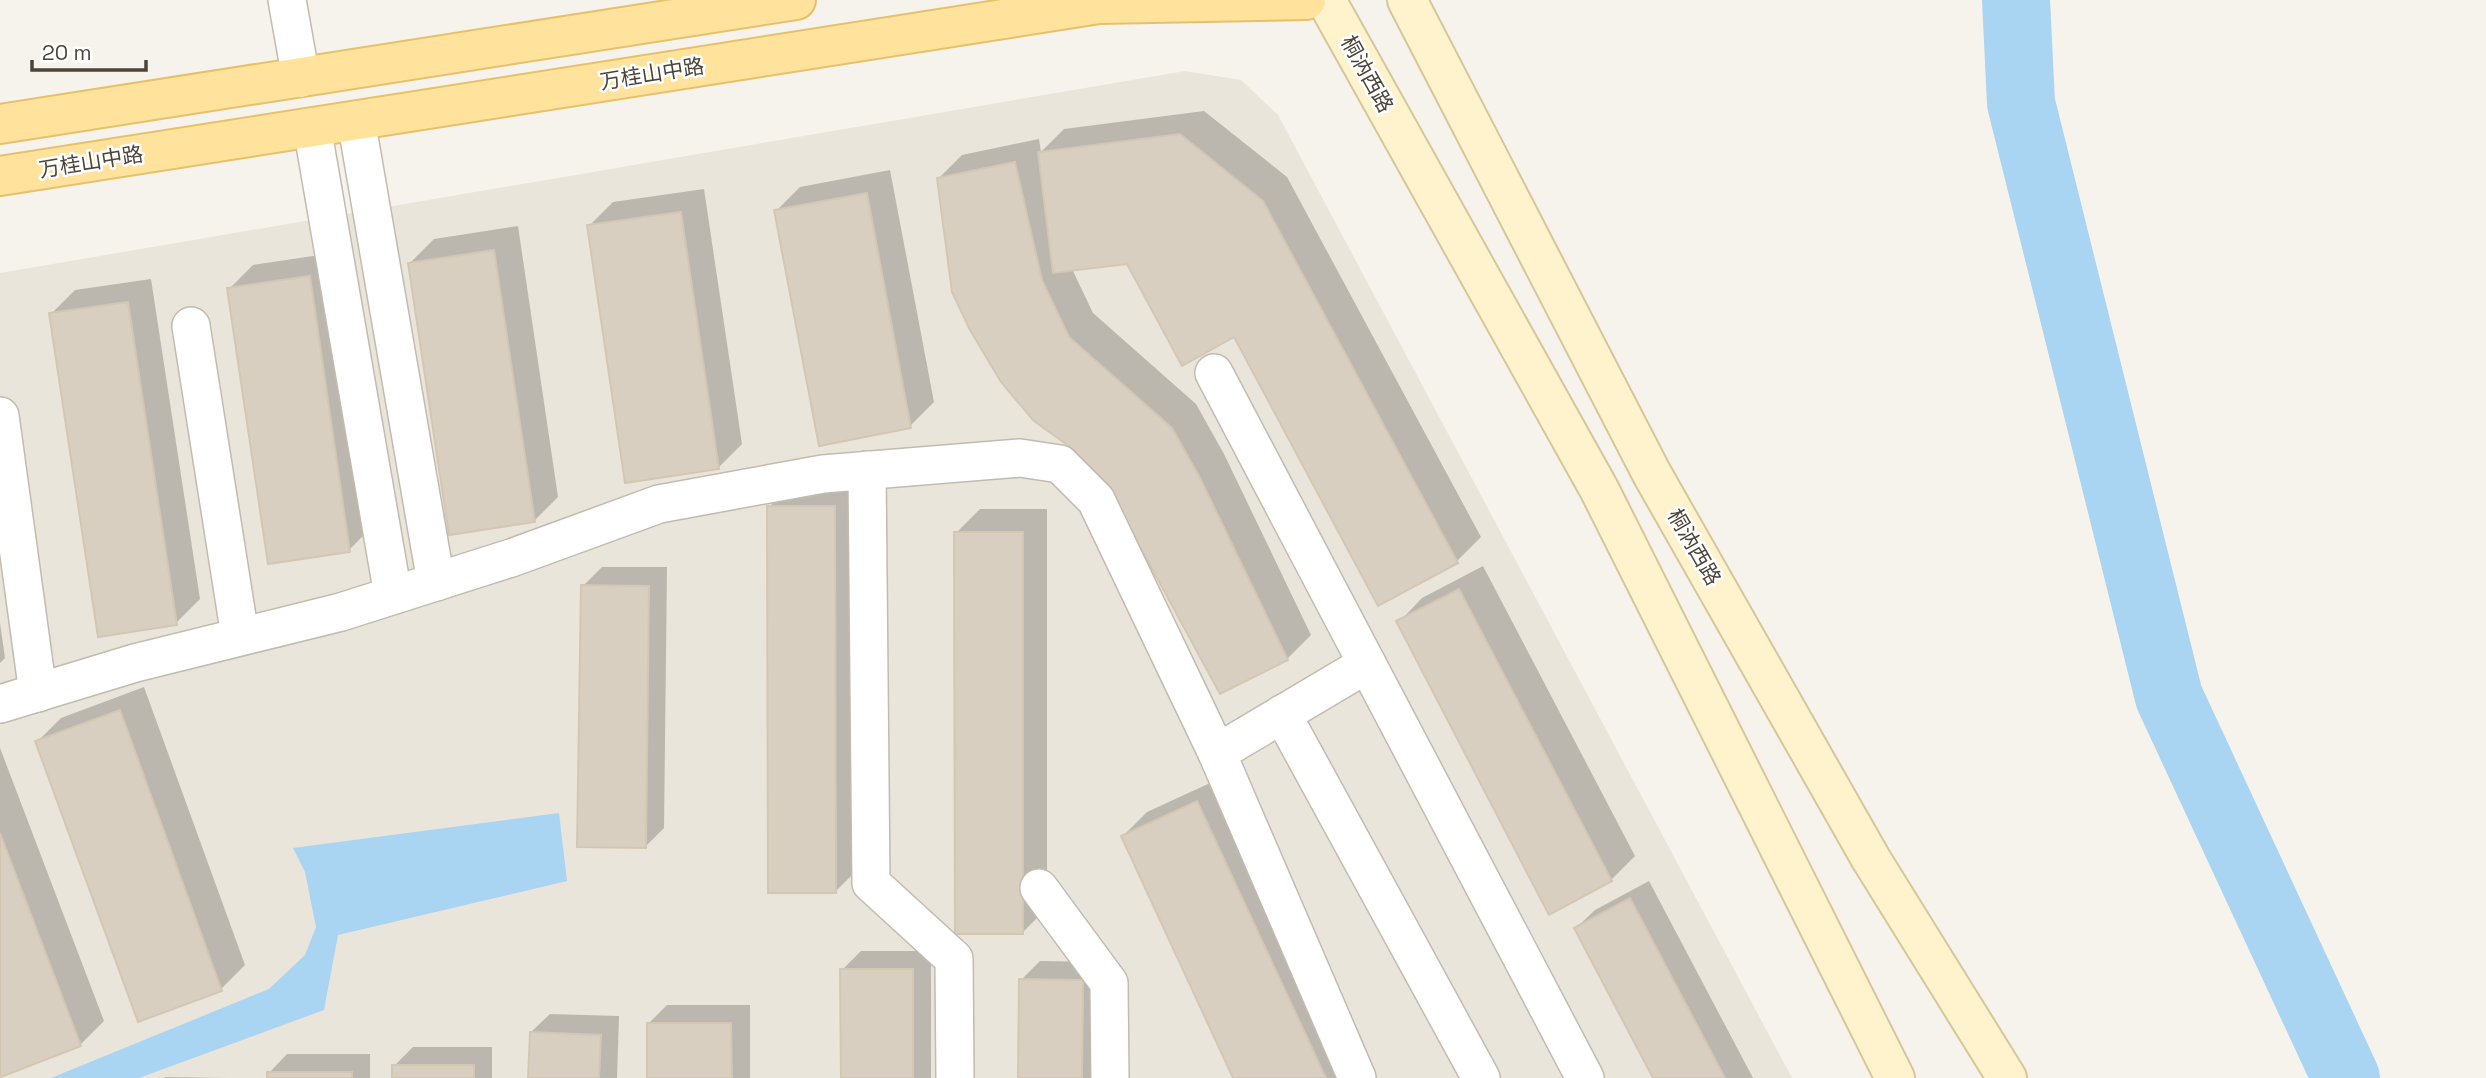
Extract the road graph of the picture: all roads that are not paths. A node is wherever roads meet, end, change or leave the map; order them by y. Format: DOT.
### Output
graph roads {
  1 [pos="287,0"];
  2 [pos="796,0"];
  3 [pos="1306,0"];
  4 [pos="1326,0"];
  5 [pos="1407,0"];
  6 [pos="301,78"];
  7 [pos="356,120"];
  8 [pos="0,124"];
  9 [pos="312,127"];
  10 [pos="0,176"];
  11 [pos="191,326"];
  12 [pos="1214,373"];
  13 [pos="0,416"];
  14 [pos="867,470"];
  15 [pos="436,582"];
  16 [pos="393,595"];
  17 [pos="240,636"];
  18 [pos="1367,664"];
  19 [pos="38,692"];
  20 [pos="0,704"];
  21 [pos="1282,714"];
  22 [pos="1217,753"];
  23 [pos="1039,888"];
  24 [pos="955,1078"];
  25 [pos="1110,1078"];
  26 [pos="1357,1078"];
  27 [pos="1481,1078"];
  28 [pos="1585,1078"];
  29 [pos="1895,1078"];
  30 [pos="2007,1078"];
  1 -- 6 [label="street"];
  2 -- 6 [label="main road"];
  3 -- 7 [label="main road, 万桂山中路"];
  4 -- 29 [label="main road, 桐汭西路"];
  5 -- 30 [label="main road, 桐汭西路"];
  6 -- 8 [label="main road"];
  7 -- 9 [label="main road, 万桂山中路"];
  7 -- 15 [label="street"];
  9 -- 10 [label="main road, 万桂山中路"];
  9 -- 16 [label="street"];
  11 -- 17 [label="street"];
  12 -- 18 [label="street"];
  13 -- 19 [label="street"];
  14 -- 15 [label="street"];
  14 -- 22 [label="street"];
  14 -- 24 [label="street"];
  15 -- 16 [label="street"];
  16 -- 17 [label="street"];
  17 -- 19 [label="street"];
  18 -- 21 [label="street"];
  18 -- 28 [label="street"];
  19 -- 20 [label="street"];
  21 -- 22 [label="street"];
  21 -- 27 [label="street"];
  22 -- 26 [label="street"];
  23 -- 25 [label="street"];
}
